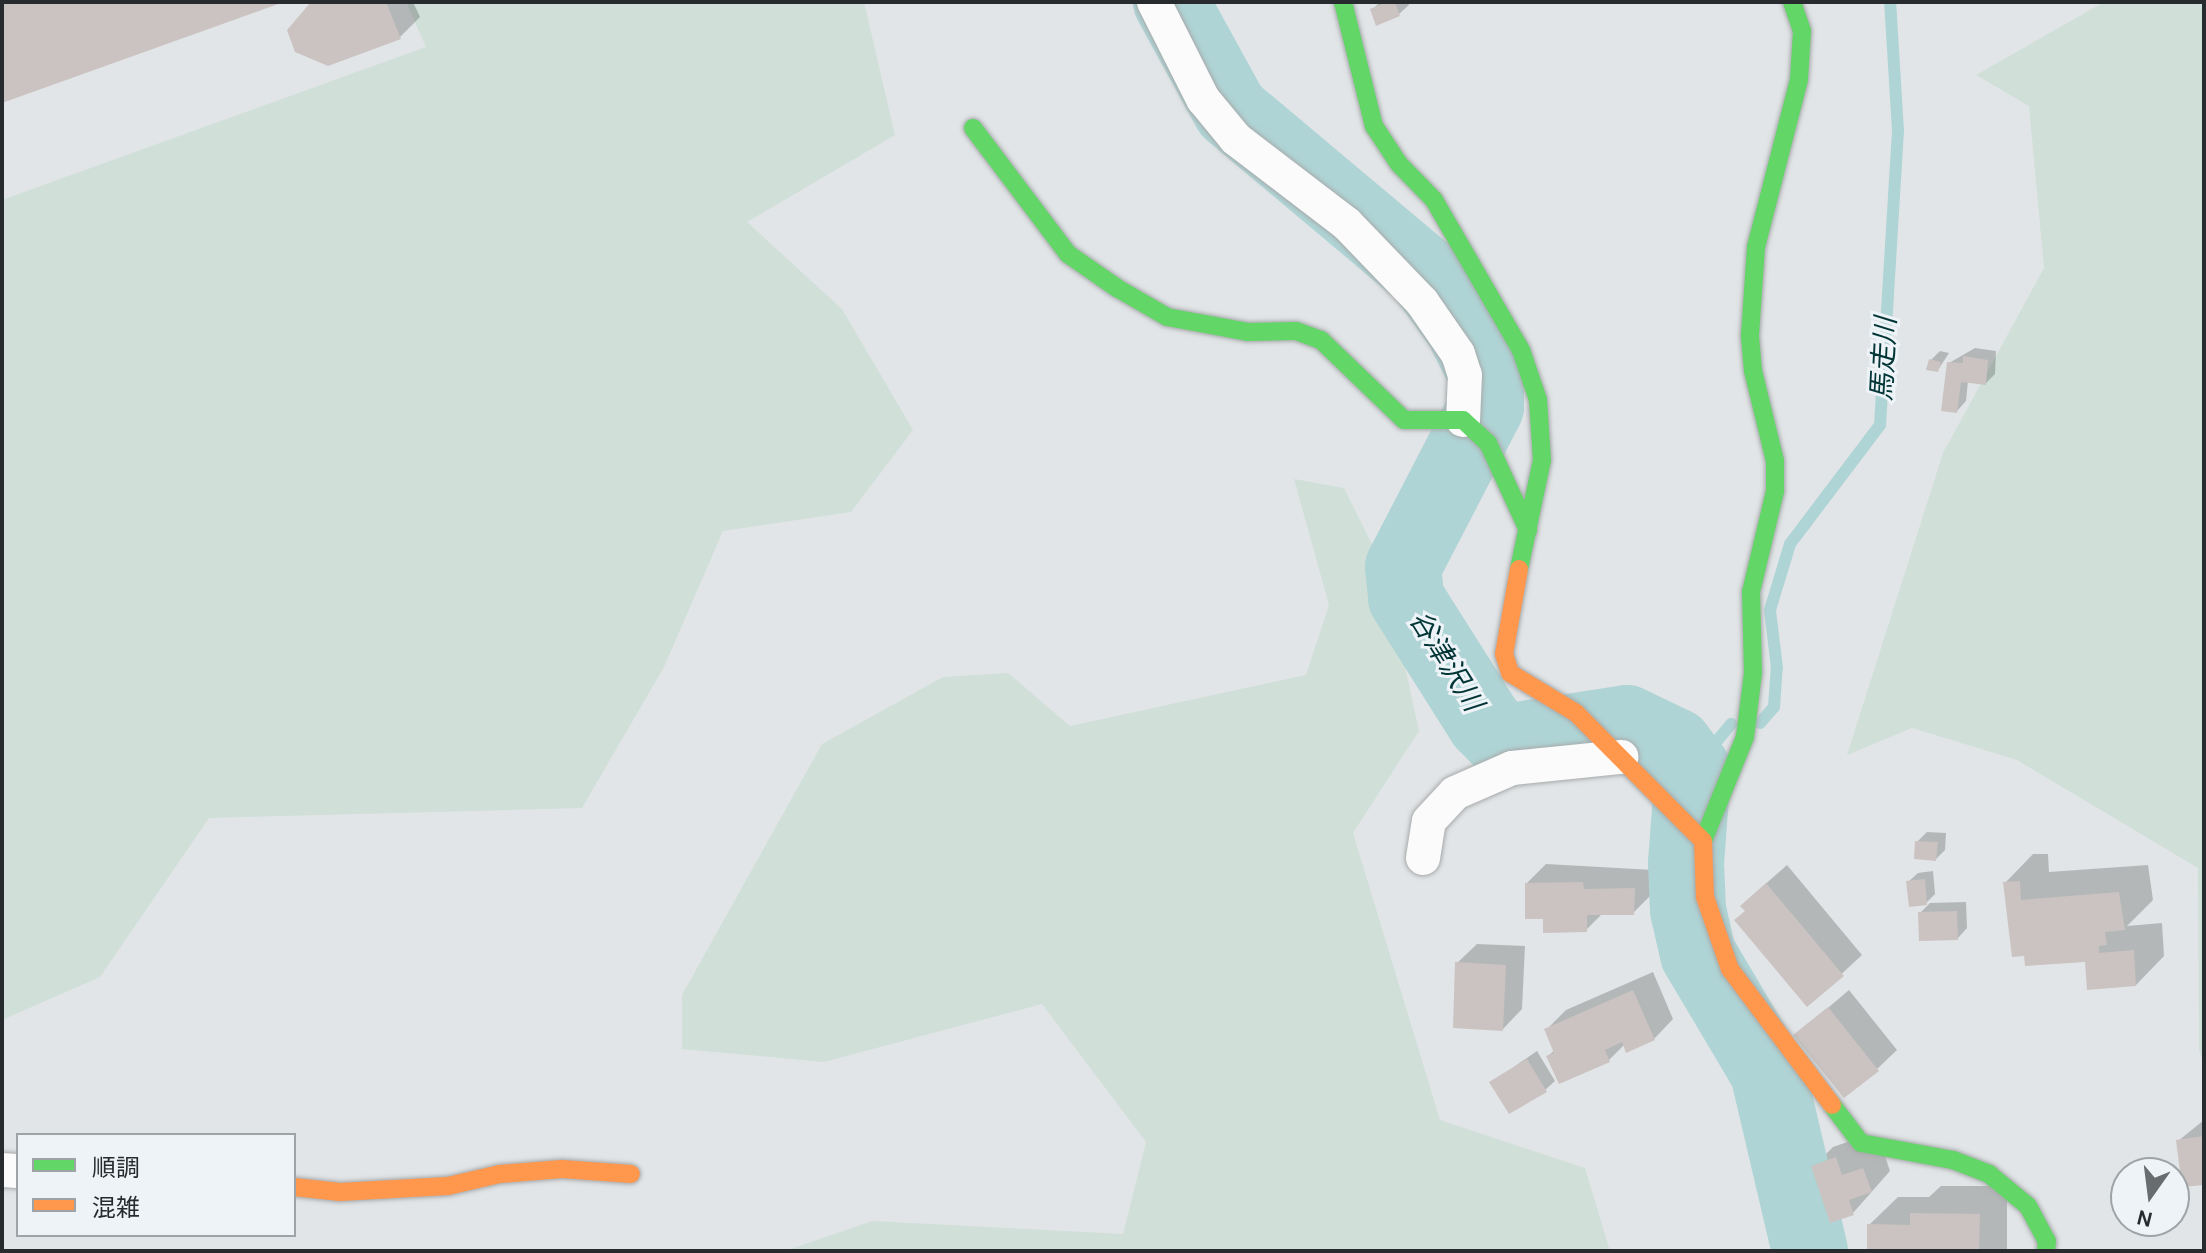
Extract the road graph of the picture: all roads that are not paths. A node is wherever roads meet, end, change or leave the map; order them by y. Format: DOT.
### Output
graph roads {
  1 [pos="1154,2"];
  2 [pos="1343,2"];
  3 [pos="1792,2"];
  4 [pos="973,128"];
  5 [pos="1463,420"];
  6 [pos="1528,530"];
  7 [pos="1621,757"];
  8 [pos="1703,841"];
  9 [pos="1423,858"];
  10 [pos="631,1174"];
  11 [pos="296,1187"];
  12 [pos="2046,1251"];
  1 -- 5 [label="street"];
  2 -- 6 [label="street"];
  3 -- 8 [label="street"];
  4 -- 5 [label="street"];
  5 -- 6 [label="street"];
  6 -- 7 [label="street"];
  7 -- 8 [label="street"];
  7 -- 9 [label="street"];
  8 -- 12 [label="street"];
  10 -- 11 [label="street"];
}
